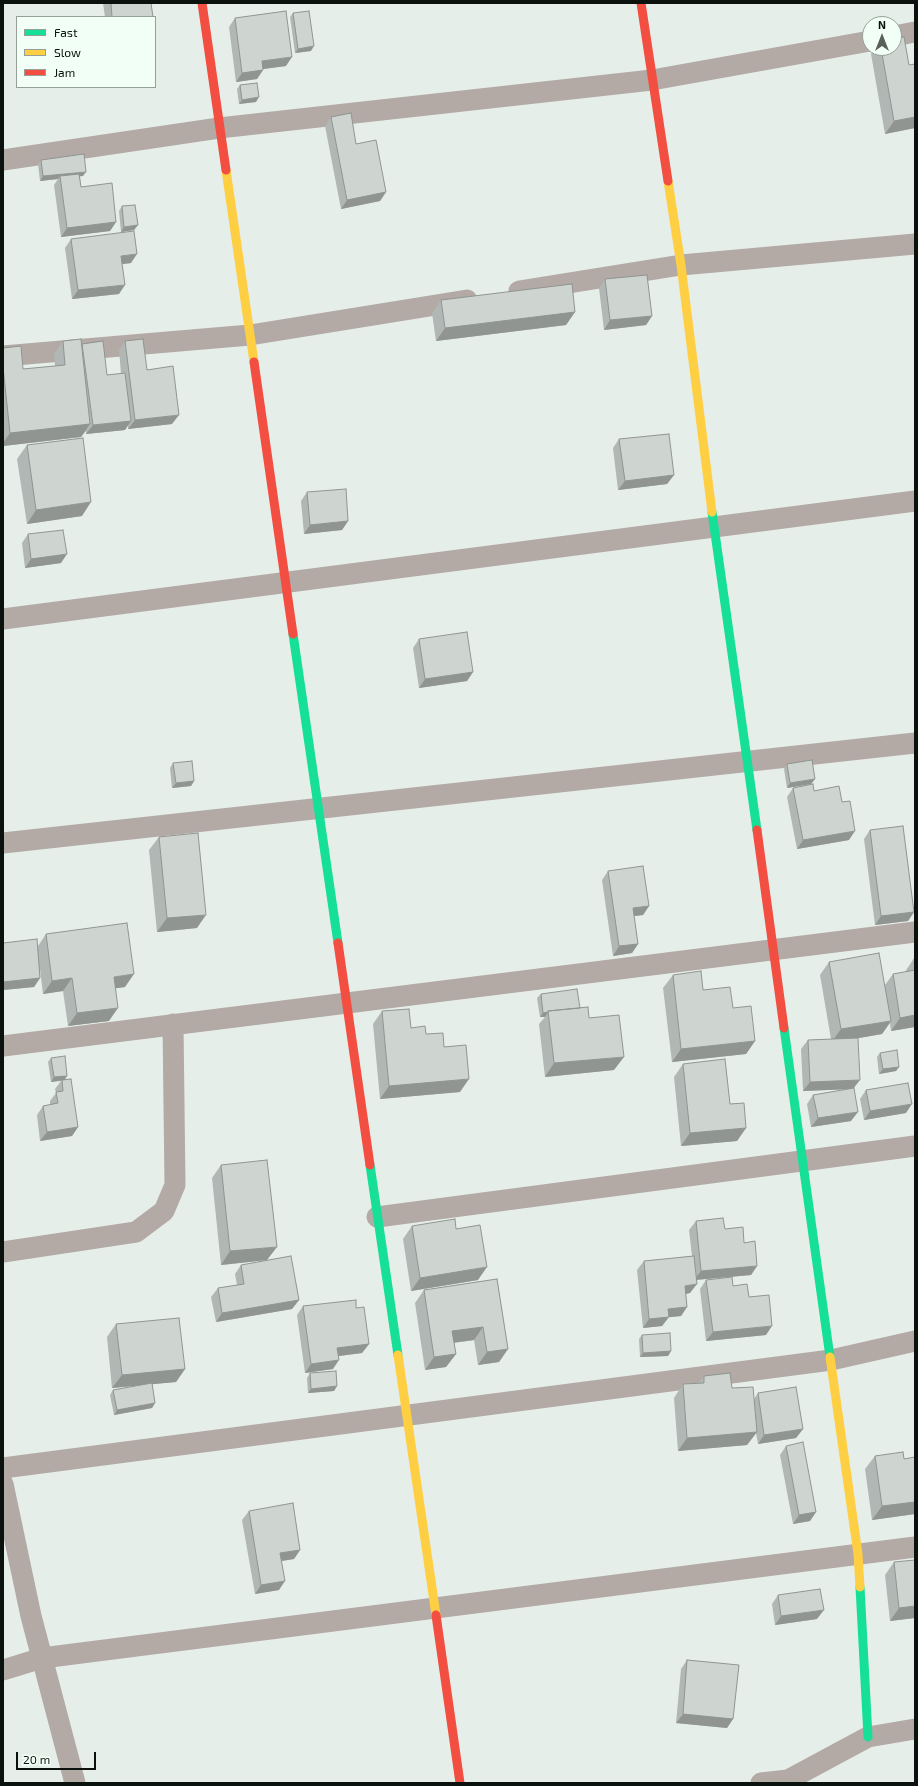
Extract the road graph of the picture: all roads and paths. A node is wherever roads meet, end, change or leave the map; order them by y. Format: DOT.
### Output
graph roads {
  1 [pos="202,3"];
  2 [pos="641,3"];
  3 [pos="915,32"];
  4 [pos="902,34"];
  5 [pos="862,42"];
  6 [pos="652,80"];
  7 [pos="219,128"];
  8 [pos="3,160"];
  9 [pos="915,244"];
  10 [pos="681,265"];
  11 [pos="250,335"];
  12 [pos="3,356"];
  13 [pos="915,501"];
  14 [pos="714,527"];
  15 [pos="286,582"];
  16 [pos="3,619"];
  17 [pos="915,743"];
  18 [pos="747,761"];
  19 [pos="318,808"];
  20 [pos="3,843"];
  21 [pos="915,932"];
  22 [pos="774,949"];
  23 [pos="346,1002"];
  24 [pos="173,1024"];
  25 [pos="3,1046"];
  26 [pos="915,1146"];
  27 [pos="804,1161"];
  28 [pos="377,1217"];
  29 [pos="3,1252"];
  30 [pos="915,1341"];
  31 [pos="831,1360"];
  32 [pos="405,1416"];
  33 [pos="3,1468"];
  34 [pos="3,1484"];
  35 [pos="915,1547"];
  36 [pos="858,1554"];
  37 [pos="433,1608"];
  38 [pos="42,1658"];
  39 [pos="3,1670"];
  40 [pos="915,1729"];
  41 [pos="868,1737"];
  42 [pos="789,1782"];
  43 [pos="75,1783"];
  44 [pos="460,1783"];
  45 [pos="761,1783"];
  46 [pos="811,1783"];
  1 -- 7 [label="street"];
  2 -- 6 [label="street"];
  3 -- 4 [label="street"];
  5 -- 6 [label="street"];
  6 -- 7 [label="street"];
  6 -- 10 [label="street"];
  7 -- 8 [label="street"];
  7 -- 11 [label="street"];
  9 -- 10 [label="street"];
  10 -- 11 [label="street"];
  10 -- 14 [label="street"];
  11 -- 12 [label="street"];
  11 -- 15 [label="street"];
  13 -- 14 [label="street"];
  14 -- 15 [label="street"];
  14 -- 18 [label="street"];
  15 -- 16 [label="street"];
  15 -- 19 [label="street"];
  17 -- 18 [label="street"];
  18 -- 19 [label="street"];
  18 -- 22 [label="street"];
  19 -- 20 [label="street"];
  19 -- 23 [label="street"];
  21 -- 22 [label="street"];
  22 -- 23 [label="street"];
  22 -- 27 [label="street"];
  23 -- 24 [label="street"];
  23 -- 28 [label="street"];
  24 -- 25 [label="street"];
  24 -- 29 [label="street"];
  26 -- 27 [label="street"];
  27 -- 28 [label="street"];
  27 -- 31 [label="street"];
  28 -- 32 [label="street"];
  30 -- 31 [label="street"];
  31 -- 32 [label="street"];
  31 -- 36 [label="street"];
  32 -- 33 [label="street"];
  32 -- 37 [label="street"];
  34 -- 38 [label="street"];
  35 -- 36 [label="street"];
  36 -- 37 [label="street"];
  36 -- 41 [label="street"];
  37 -- 38 [label="street"];
  37 -- 44 [label="street"];
  38 -- 39 [label="street"];
  38 -- 43 [label="street"];
  40 -- 41 [label="street"];
  41 -- 42 [label="street"];
  42 -- 45 [label="street"];
  42 -- 46 [label="street"];
}
